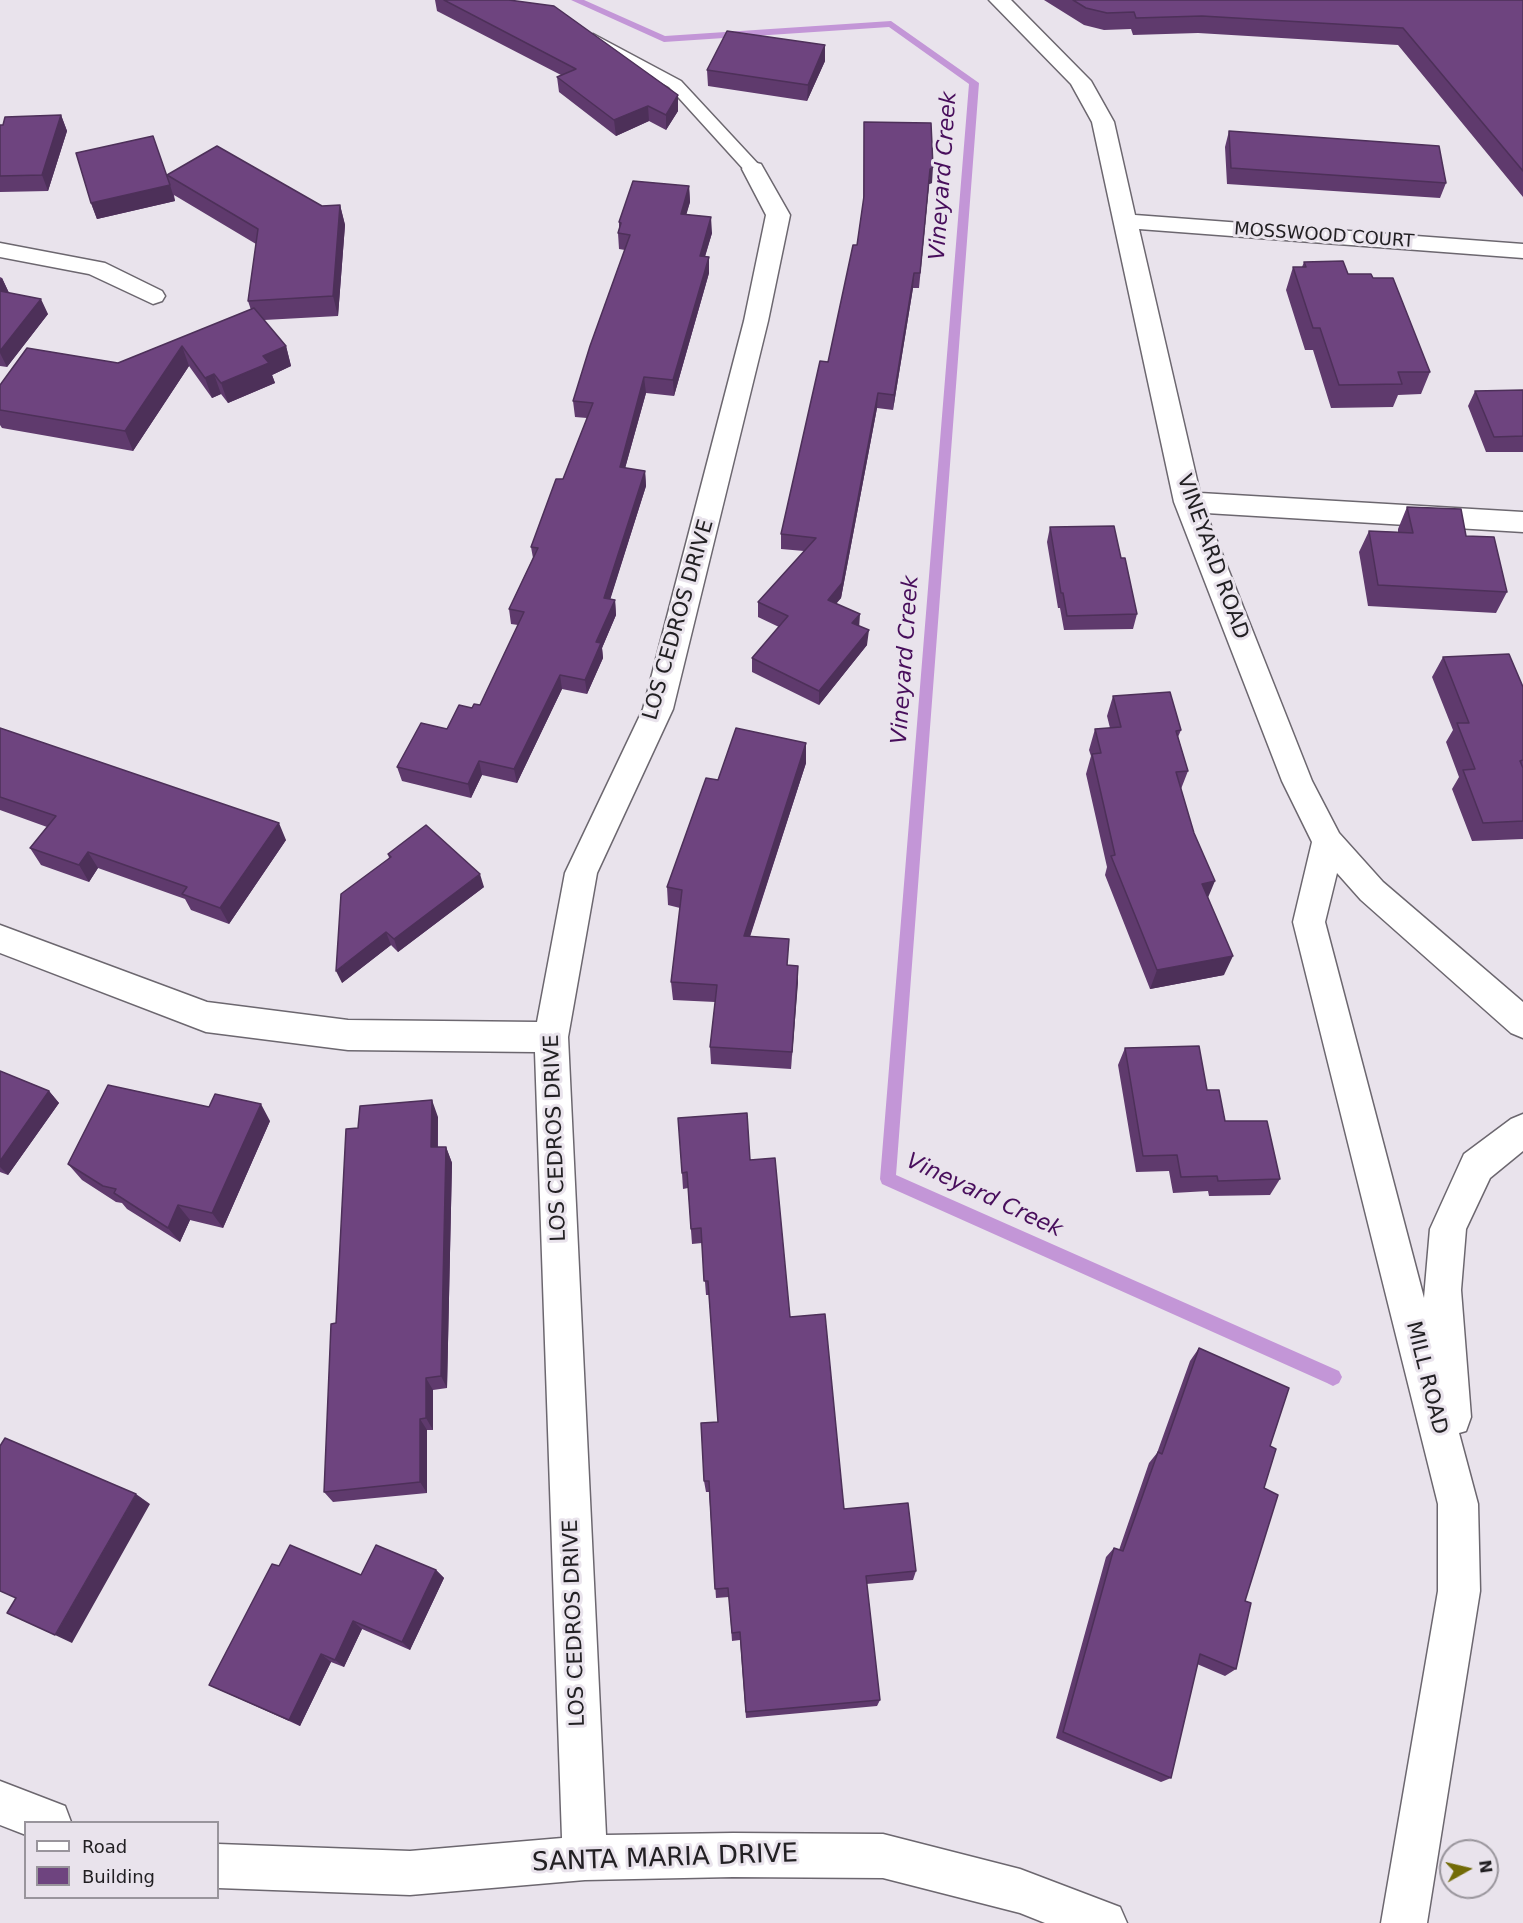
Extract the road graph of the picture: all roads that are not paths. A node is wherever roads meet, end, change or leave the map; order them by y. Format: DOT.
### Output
graph roads {
  1 [pos="999,0"];
  2 [pos="593,39"];
  3 [pos="753,169"];
  4 [pos="1125,221"];
  5 [pos="0,250"];
  6 [pos="1523,251"];
  7 [pos="153,296"];
  8 [pos="1188,502"];
  9 [pos="1523,522"];
  10 [pos="1328,842"];
  11 [pos="0,939"];
  12 [pos="1523,1023"];
  13 [pos="551,1037"];
  14 [pos="1523,1130"];
  15 [pos="1458,1504"];
  16 [pos="0,1803"];
  17 [pos="46,1821"];
  18 [pos="585,1858"];
  19 [pos="219,1866"];
  20 [pos="1104,1923"];
  21 [pos="1404,1923"];
  1 -- 4 [label="street, VINEYARD ROAD"];
  2 -- 3 [label="lane"];
  3 -- 13 [label="street, LOS CEDROS DRIVE"];
  4 -- 6 [label="street, MOSSWOOD COURT"];
  4 -- 8 [label="street, VINEYARD ROAD"];
  5 -- 7 [label="street"];
  8 -- 9 [label="street"];
  8 -- 10 [label="street, VINEYARD ROAD"];
  10 -- 12 [label="street, VINEYARD ROAD"];
  10 -- 15 [label="street, MILL ROAD"];
  11 -- 13 [label="street"];
  13 -- 18 [label="street, LOS CEDROS DRIVE"];
  14 -- 15 [label="street"];
  15 -- 21 [label="street, MILL ROAD"];
  16 -- 17 [label="street"];
  18 -- 19 [label="street, SANTA MARIA DRIVE"];
  18 -- 20 [label="street, SANTA MARIA DRIVE"];
}
